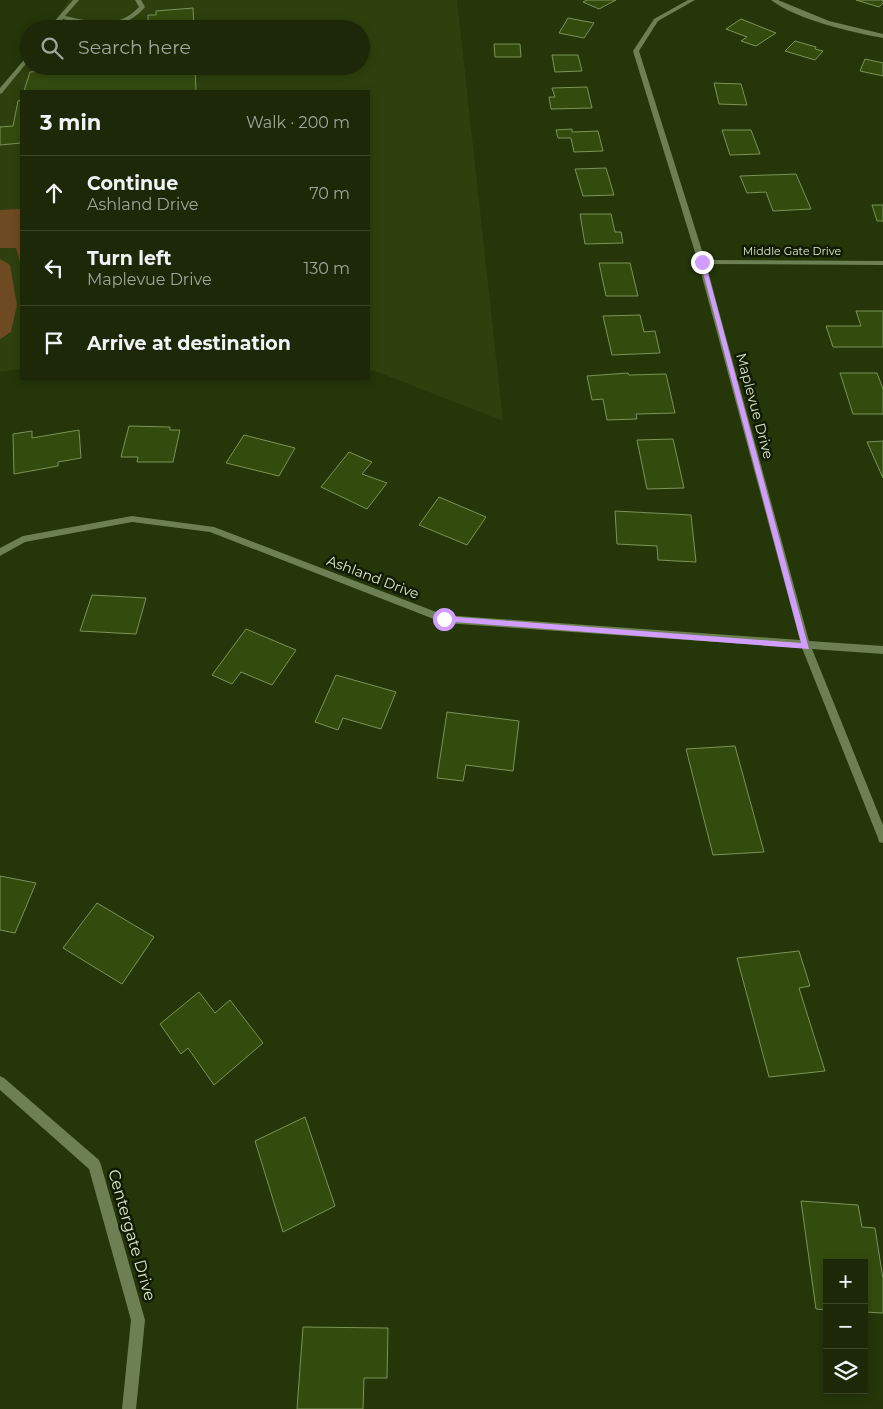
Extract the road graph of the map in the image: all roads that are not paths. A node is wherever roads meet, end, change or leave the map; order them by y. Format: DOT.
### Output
graph roads {
  1 [pos="76,0"];
  2 [pos="138,0"];
  3 [pos="692,0"];
  4 [pos="774,0"];
  5 [pos="62,17"];
  6 [pos="59,20"];
  7 [pos="76,20"];
  8 [pos="126,20"];
  9 [pos="883,36"];
  10 [pos="20,67"];
  11 [pos="0,92"];
  12 [pos="702,262"];
  13 [pos="883,263"];
  14 [pos="0,552"];
  15 [pos="806,646"];
  16 [pos="883,650"];
  17 [pos="883,838"];
  18 [pos="0,1082"];
  19 [pos="129,1409"];
  1 -- 5 [label="street"];
  2 -- 8 [label="street"];
  3 -- 12 [label="street, Maplevue Drive"];
  4 -- 9 [label="street"];
  5 -- 6 [label="street"];
  5 -- 7 [label="street"];
  10 -- 11 [label="street"];
  12 -- 13 [label="street, Middle Gate Drive"];
  12 -- 15 [label="street, Maplevue Drive"];
  14 -- 15 [label="street, Ashland Drive"];
  15 -- 16 [label="street, Ashland Drive"];
  15 -- 17 [label="street, Maplevue Drive"];
  18 -- 19 [label="street, Centergate Drive"];
}
